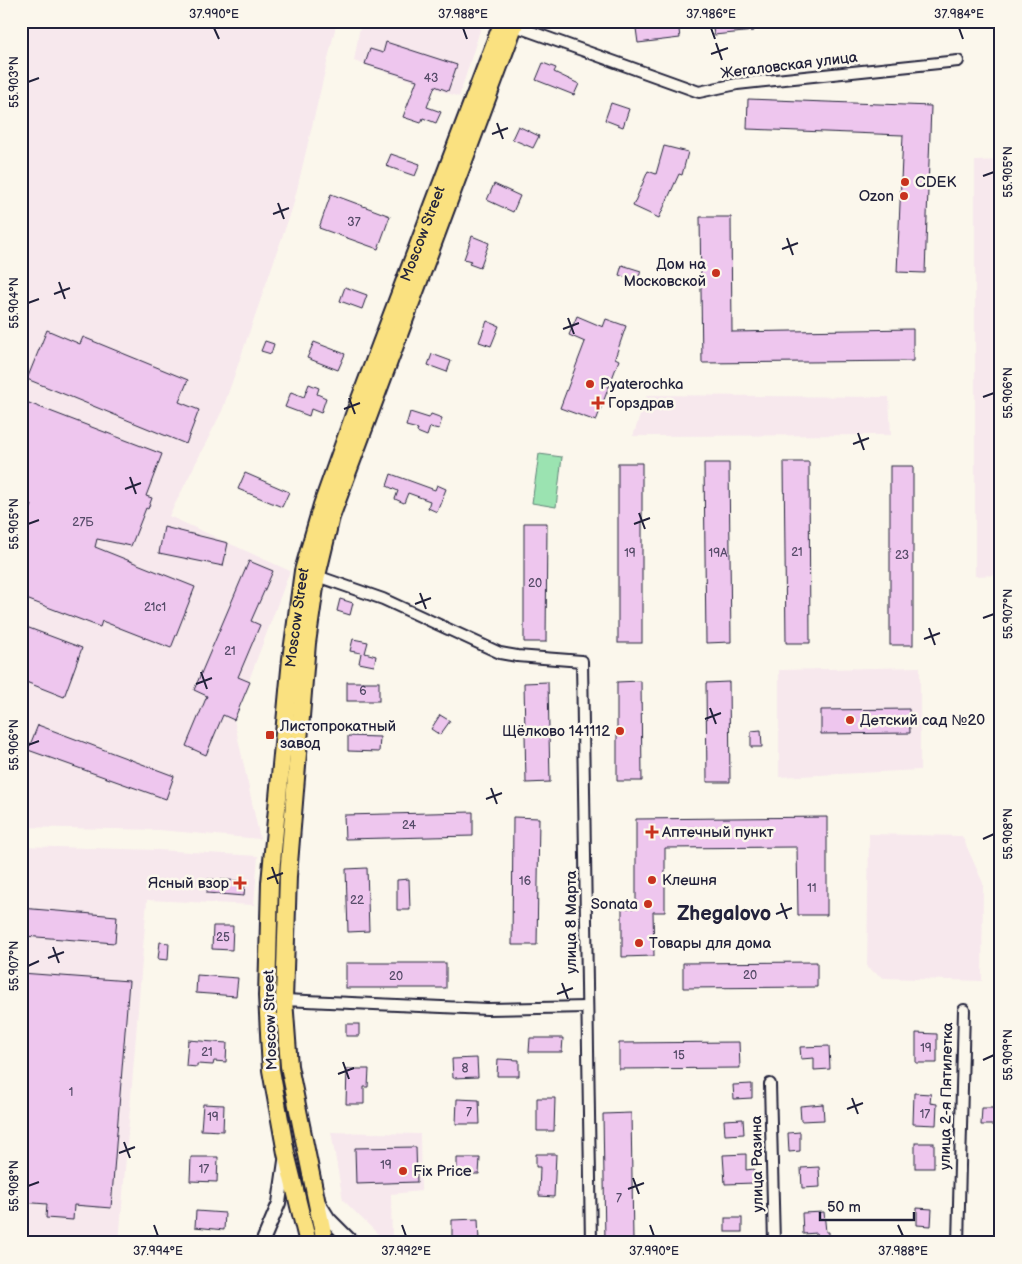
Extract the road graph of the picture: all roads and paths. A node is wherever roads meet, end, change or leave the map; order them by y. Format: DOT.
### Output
graph roads {
  1 [pos="511,23"];
  2 [pos="958,62"];
  3 [pos="317,576"];
  4 [pos="284,1000"];
  5 [pos="587,1008"];
  6 [pos="964,1010"];
  7 [pos="770,1084"];
  8 [pos="286,1153"];
  9 [pos="314,1196"];
  10 [pos="262,1243"];
  11 [pos="308,1243"];
  12 [pos="325,1243"];
  13 [pos="352,1243"];
  14 [pos="591,1243"];
  15 [pos="774,1243"];
  16 [pos="958,1243"];
  1 -- 2 [label="street, Жегаловская улица"];
  1 -- 3 [label="main road, Moscow Street"];
  1 -- 8 [label="main road, Moscow Street"];
  3 -- 4 [label="main road, Moscow Street"];
  3 -- 5 [label="street, улица 8 Марта"];
  4 -- 5 [label="street"];
  4 -- 9 [label="main road, Moscow Street"];
  5 -- 14 [label="street, улица 8 Марта"];
  6 -- 16 [label="street, улица 2-я Пятилетка"];
  7 -- 15 [label="street, улица Разина"];
  8 -- 10 [label="street"];
  8 -- 11 [label="main road, Moscow Street"];
  9 -- 12 [label="main road, Moscow Street"];
  9 -- 13 [label="street"];
}
